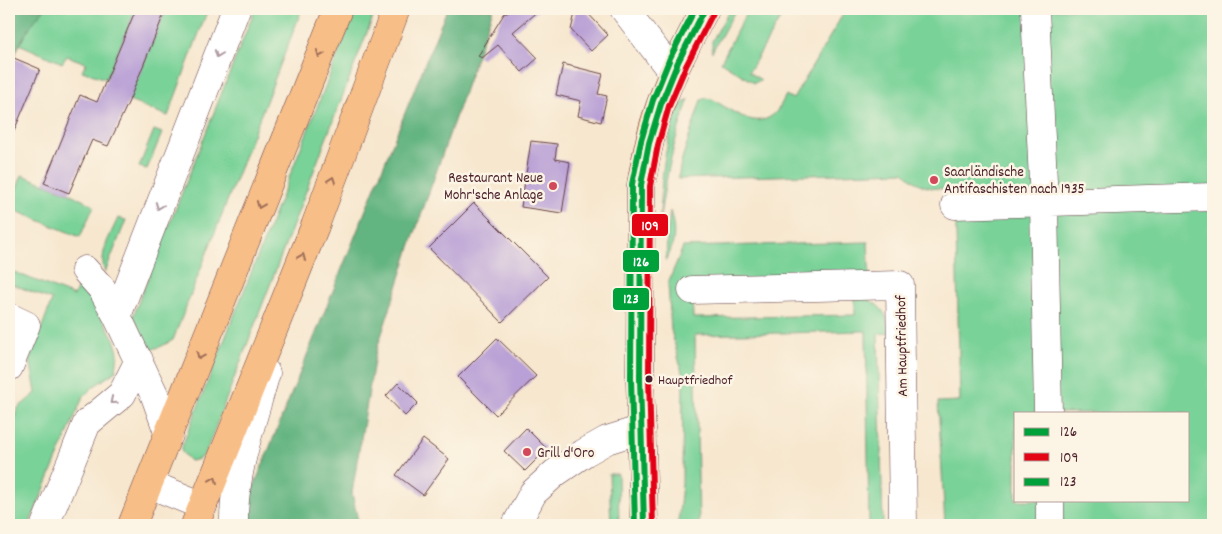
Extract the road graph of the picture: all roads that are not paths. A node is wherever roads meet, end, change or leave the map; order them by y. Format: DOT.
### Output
graph roads {
  1 [pos="236,9"];
  2 [pos="338,9"];
  3 [pos="396,9"];
  4 [pos="624,9"];
  5 [pos="705,9"];
  6 [pos="1035,9"];
  7 [pos="673,73"];
  8 [pos="1213,197"];
  9 [pos="1044,203"];
  10 [pos="955,205"];
  11 [pos="85,270"];
  12 [pos="290,289"];
  13 [pos="692,290"];
  14 [pos="117,316"];
  15 [pos="9,317"];
  16 [pos="139,360"];
  17 [pos="9,367"];
  18 [pos="1048,412"];
  19 [pos="642,429"];
  20 [pos="168,435"];
  21 [pos="149,484"];
  22 [pos="1050,502"];
  23 [pos="199,516"];
  24 [pos="45,525"];
  25 [pos="132,525"];
  26 [pos="234,525"];
  27 [pos="516,525"];
  28 [pos="644,525"];
  29 [pos="903,525"];
  30 [pos="1050,525"];
  1 -- 14 [label="street, one-way"];
  2 -- 20 [label="main road, one-way"];
  12 -- 3 [label="main road, one-way"];
  4 -- 7 [label="street"];
  5 -- 7 [label="main road"];
  6 -- 9 [label="street"];
  7 -- 19 [label="main road"];
  8 -- 9 [label="street"];
  9 -- 10 [label="street"];
  9 -- 18 [label="street"];
  11 -- 14 [label="street"];
  23 -- 12 [label="main road, one-way"];
  12 -- 26 [label="street"];
  13 -- 29 [label="street, Am Hauptfriedhof"];
  14 -- 16 [label="street"];
  15 -- 17 [label="street"];
  16 -- 20 [label="street"];
  16 -- 24 [label="street, one-way"];
  19 -- 27 [label="street"];
  19 -- 28 [label="main road"];
  20 -- 21 [label="main road"];
  21 -- 23 [label="street"];
  21 -- 25 [label="main road"];
  22 -- 30 [label="street"];
}
